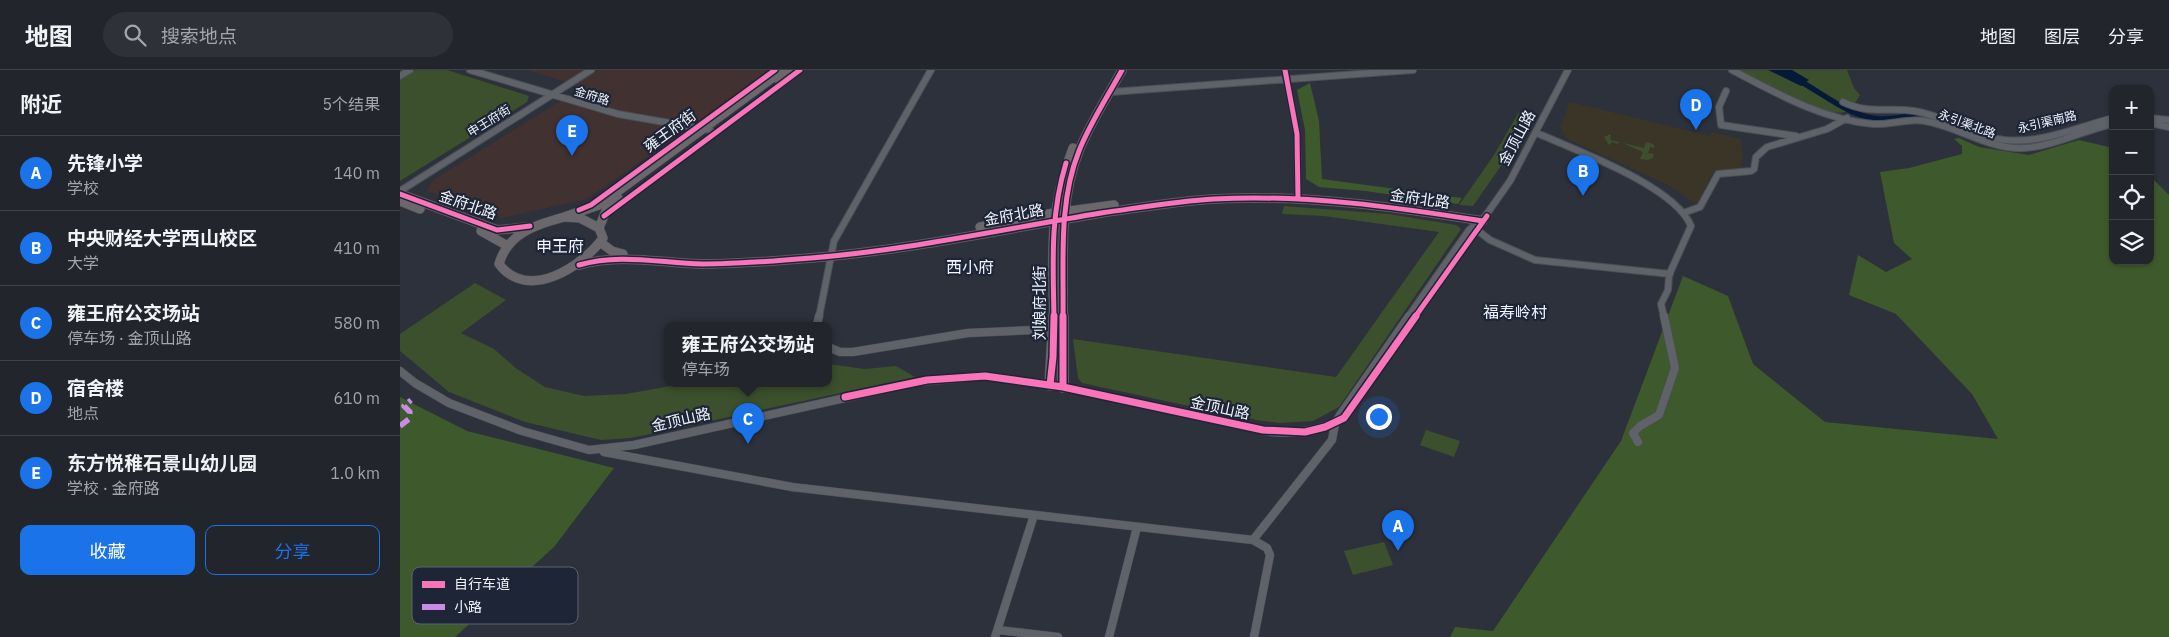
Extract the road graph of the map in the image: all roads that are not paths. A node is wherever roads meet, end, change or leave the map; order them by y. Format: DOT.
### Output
graph roads {
  1 [pos="410,70"];
  2 [pos="470,70"];
  3 [pos="590,70"];
  4 [pos="783,70"];
  5 [pos="792,70"];
  6 [pos="931,70"];
  7 [pos="1115,70"];
  8 [pos="1122,70"];
  9 [pos="1284,70"];
  10 [pos="1413,70"];
  11 [pos="1568,70"];
  12 [pos="1732,70"];
  13 [pos="400,76"];
  14 [pos="1287,79"];
  15 [pos="1726,91"];
  16 [pos="1111,92"];
  17 [pos="551,95"];
  18 [pos="1843,102"];
  19 [pos="1847,118"];
  20 [pos="2154,118"];
  21 [pos="2109,119"];
  22 [pos="2169,120"];
  23 [pos="2154,124"];
  24 [pos="2109,125"];
  25 [pos="2169,127"];
  26 [pos="707,130"];
  27 [pos="1537,133"];
  28 [pos="1798,136"];
  29 [pos="400,192"];
  30 [pos="1298,196"];
  31 [pos="400,202"];
  32 [pos="1686,212"];
  33 [pos="1065,215"];
  34 [pos="1053,217"];
  35 [pos="564,218"];
  36 [pos="1483,219"];
  37 [pos="530,226"];
  38 [pos="599,228"];
  39 [pos="1476,230"];
  40 [pos="600,242"];
  41 [pos="506,245"];
  42 [pos="830,254"];
  43 [pos="579,264"];
  44 [pos="1670,274"];
  45 [pos="818,322"];
  46 [pos="1058,330"];
  47 [pos="832,349"];
  48 [pos="400,371"];
  49 [pos="1050,385"];
  50 [pos="1063,387"];
  51 [pos="1335,424"];
  52 [pos="1638,442"];
  53 [pos="594,450"];
  54 [pos="1034,515"];
  55 [pos="1137,527"];
  56 [pos="1253,540"];
  57 [pos="996,634"];
  58 [pos="1058,637"];
  59 [pos="1109,637"];
  60 [pos="1254,637"];
  1 -- 13 [label="street"];
  2 -- 17 [label="street, 金府路"];
  3 -- 17 [label="street, 申王府街"];
  4 -- 26 [label="main road, 雍王府街"];
  5 -- 26 [label="main road, 雍王府街"];
  6 -- 42 [label="street"];
  7 -- 34 [label="main road, 刘娘府北街"];
  8 -- 16 [label="main road, 刘娘府北街"];
  9 -- 14 [label="street"];
  10 -- 14 [label="street"];
  11 -- 27 [label="street, 金顶山路"];
  12 -- 19 [label="street, 永引渠北路"];
  14 -- 16 [label="street"];
  14 -- 30 [label="street"];
  15 -- 28 [label="street"];
  16 -- 33 [label="main road, 刘娘府北街"];
  17 -- 26 [label="street, 金府路"];
  17 -- 29 [label="street, 申王府街"];
  18 -- 21 [label="street, 永引渠南路"];
  19 -- 24 [label="street, 永引渠北路"];
  19 -- 28 [label="street"];
  20 -- 22 [label="street"];
  23 -- 25 [label="street"];
  26 -- 35 [label="main road, 雍王府街"];
  26 -- 38 [label="main road, 雍王府街"];
  27 -- 32 [label="street"];
  27 -- 36 [label="street, 金顶山路"];
  28 -- 32 [label="street"];
  29 -- 37 [label="main road, 金府北路"];
  30 -- 33 [label="main road, 金府北路"];
  30 -- 36 [label="main road, 金府北路"];
  31 -- 41 [label="main road, 金府北路"];
  32 -- 44 [label="street"];
  33 -- 34 [label="main road, 金府北路"];
  33 -- 46 [label="main road, 刘娘府北街"];
  34 -- 42 [label="main road, 金府北路"];
  34 -- 46 [label="main road, 刘娘府北街"];
  35 -- 37 [label="main road, 雍王府街"];
  35 -- 38 [label="main road"];
  36 -- 39 [label="street, 金顶山路"];
  36 -- 51 [label="street, 金顶山路"];
  37 -- 41 [label="main road"];
  38 -- 40 [label="main road"];
  39 -- 44 [label="street"];
  39 -- 51 [label="street, 金顶山路"];
  40 -- 42 [label="main road, 金府北路"];
  40 -- 43 [label="main road"];
  41 -- 43 [label="main road"];
  42 -- 43 [label="main road, 金府北路"];
  42 -- 45 [label="street"];
  44 -- 52 [label="street"];
  46 -- 47 [label="street"];
  46 -- 49 [label="main road, 刘娘府北街"];
  46 -- 50 [label="main road, 刘娘府北街"];
  48 -- 53 [label="street, 金顶山路"];
  49 -- 50 [label="street, 金顶山路"];
  49 -- 53 [label="street, 金顶山路"];
  50 -- 51 [label="street, 金顶山路"];
  51 -- 56 [label="street"];
  53 -- 54 [label="street"];
  54 -- 55 [label="street"];
  54 -- 57 [label="street"];
  55 -- 56 [label="street"];
  55 -- 59 [label="street"];
  56 -- 60 [label="street"];
  57 -- 58 [label="street"];
}
